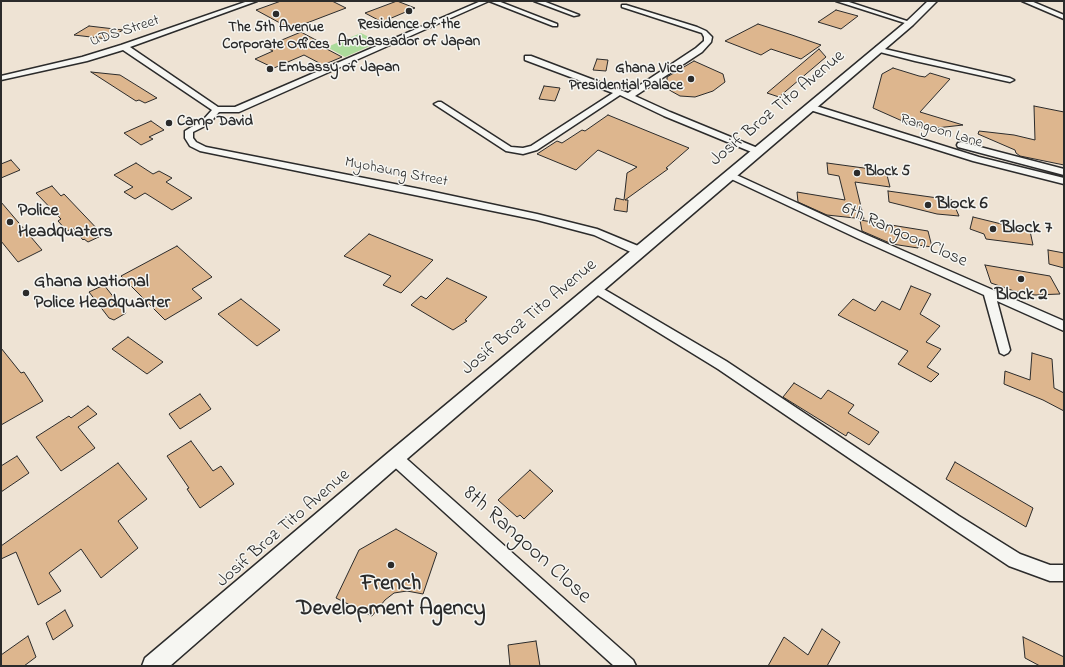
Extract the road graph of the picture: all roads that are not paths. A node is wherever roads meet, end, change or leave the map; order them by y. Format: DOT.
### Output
graph roads {
  1 [pos="254,1"];
  2 [pos="486,1"];
  3 [pos="492,1"];
  4 [pos="508,1"];
  5 [pos="537,1"];
  6 [pos="839,1"];
  7 [pos="933,1"];
  8 [pos="1025,1"];
  9 [pos="501,4"];
  10 [pos="624,6"];
  11 [pos="544,12"];
  12 [pos="576,15"];
  13 [pos="1064,17"];
  14 [pos="910,23"];
  15 [pos="555,25"];
  16 [pos="124,48"];
  17 [pos="879,49"];
  18 [pos="528,58"];
  19 [pos="1,78"];
  20 [pos="1010,80"];
  21 [pos="619,92"];
  22 [pos="629,96"];
  23 [pos="438,104"];
  24 [pos="814,104"];
  25 [pos="216,109"];
  26 [pos="236,110"];
  27 [pos="206,122"];
  28 [pos="757,152"];
  29 [pos="1064,172"];
  30 [pos="730,175"];
  31 [pos="1064,181"];
  32 [pos="639,251"];
  33 [pos="595,288"];
  34 [pos="989,294"];
  35 [pos="1064,326"];
  36 [pos="1004,350"];
  37 [pos="395,458"];
  38 [pos="1064,573"];
  39 [pos="153,666"];
  40 [pos="627,666"];
  1 -- 16 [label="street, UDS Street"];
  2 -- 26 [label="street"];
  3 -- 9 [label="street"];
  4 -- 9 [label="street"];
  5 -- 11 [label="street"];
  6 -- 14 [label="street"];
  7 -- 14 [label="street, Josif Broz Tito Avenue"];
  8 -- 13 [label="street"];
  9 -- 11 [label="street"];
  10 -- 22 [label="street"];
  11 -- 12 [label="street"];
  11 -- 15 [label="street"];
  14 -- 17 [label="street, Josif Broz Tito Avenue"];
  16 -- 19 [label="street, UDS Street"];
  16 -- 25 [label="street"];
  17 -- 20 [label="street"];
  17 -- 24 [label="street, Josif Broz Tito Avenue"];
  18 -- 21 [label="street"];
  21 -- 22 [label="street"];
  21 -- 23 [label="street"];
  22 -- 28 [label="street"];
  24 -- 28 [label="street, Josif Broz Tito Avenue"];
  24 -- 29 [label="street, Rangoon Lane"];
  24 -- 31 [label="street, Rangoon Lane"];
  25 -- 26 [label="street"];
  25 -- 27 [label="street, Myohaung Street"];
  26 -- 27 [label="street"];
  27 -- 32 [label="street, Myohaung Street"];
  28 -- 30 [label="street, Josif Broz Tito Avenue"];
  30 -- 32 [label="street, Josif Broz Tito Avenue"];
  30 -- 34 [label="street, 6th Rangoon Close"];
  32 -- 33 [label="street, Josif Broz Tito Avenue"];
  33 -- 37 [label="street, Josif Broz Tito Avenue"];
  33 -- 38 [label="street"];
  34 -- 35 [label="street, 6th Rangoon Close"];
  34 -- 36 [label="street"];
  37 -- 39 [label="street, Josif Broz Tito Avenue"];
  37 -- 40 [label="street, 8th Rangoon Close"];
}
